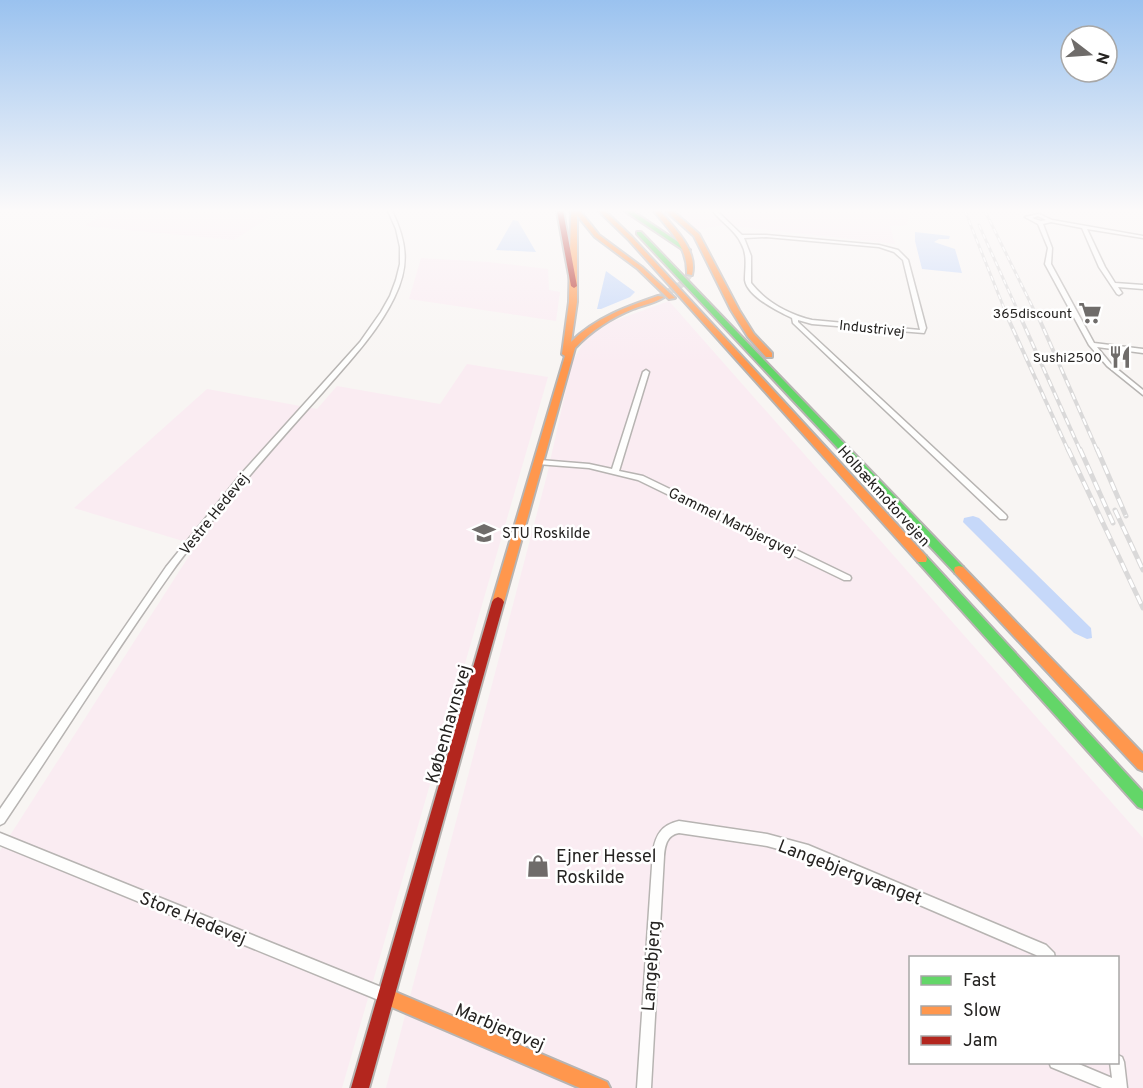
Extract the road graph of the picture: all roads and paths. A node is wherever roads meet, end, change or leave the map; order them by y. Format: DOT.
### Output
graph roads {
  1 [pos="402,262"];
  2 [pos="570,262"];
  3 [pos="574,262"];
  4 [pos="632,262"];
  5 [pos="651,262"];
  6 [pos="665,262"];
  7 [pos="692,262"];
  8 [pos="712,262"];
  9 [pos="749,262"];
  10 [pos="905,262"];
  11 [pos="1048,262"];
  12 [pos="1100,262"];
  13 [pos="690,274"];
  14 [pos="1114,285"];
  15 [pos="574,286"];
  16 [pos="1143,287"];
  17 [pos="1119,293"];
  18 [pos="660,297"];
  19 [pos="795,318"];
  20 [pos="1092,345"];
  21 [pos="1143,351"];
  22 [pos="564,369"];
  23 [pos="646,372"];
  24 [pos="1143,393"];
  25 [pos="807,434"];
  26 [pos="836,440"];
  27 [pos="540,462"];
  28 [pos="615,471"];
  29 [pos="1003,517"];
  30 [pos="847,578"];
  31 [pos="1143,764"];
  32 [pos="1143,802"];
  33 [pos="0,819"];
  34 [pos="0,839"];
  35 [pos="660,844"];
  36 [pos="1044,955"];
  37 [pos="386,996"];
  38 [pos="1061,1064"];
  39 [pos="1116,1064"];
  40 [pos="360,1088"];
  41 [pos="601,1088"];
  42 [pos="644,1088"];
  43 [pos="1120,1088"];
  1 -- 33 [label="street, Vestre Hedevej"];
  2 -- 15 [label="main road"];
  3 -- 15 [label="main road, Københavnsvej"];
  4 -- 25 [label="main road"];
  5 -- 25 [label="main road, Holbækmotorvejen"];
  6 -- 26 [label="main road, Holbækmotorvejen"];
  7 -- 13 [label="main road"];
  8 -- 26 [label="main road"];
  9 -- 19 [label="street, Industrivej"];
  10 -- 19 [label="street, Industrivej"];
  11 -- 20 [label="street"];
  12 -- 14 [label="street"];
  14 -- 16 [label="street"];
  14 -- 17 [label="street"];
  15 -- 22 [label="main road, Københavnsvej"];
  18 -- 22 [label="main road, Københavnsvej"];
  19 -- 29 [label="street, Industrivej"];
  20 -- 21 [label="street"];
  20 -- 24 [label="street"];
  22 -- 27 [label="main road, Københavnsvej"];
  23 -- 28 [label="street"];
  25 -- 32 [label="main road, Holbækmotorvejen"];
  26 -- 31 [label="main road, Holbækmotorvejen"];
  27 -- 28 [label="street, Gammel Marbjergvej"];
  27 -- 37 [label="main road, Københavnsvej"];
  28 -- 30 [label="street, Gammel Marbjergvej"];
  34 -- 37 [label="street, Store Hedevej"];
  35 -- 36 [label="street, Langebjergvænget"];
  35 -- 42 [label="street, Langebjerg"];
  37 -- 40 [label="main road, Københavnsvej"];
  37 -- 41 [label="main road, Marbjergvej"];
  38 -- 43 [label="street"];
  39 -- 43 [label="street"];
}
